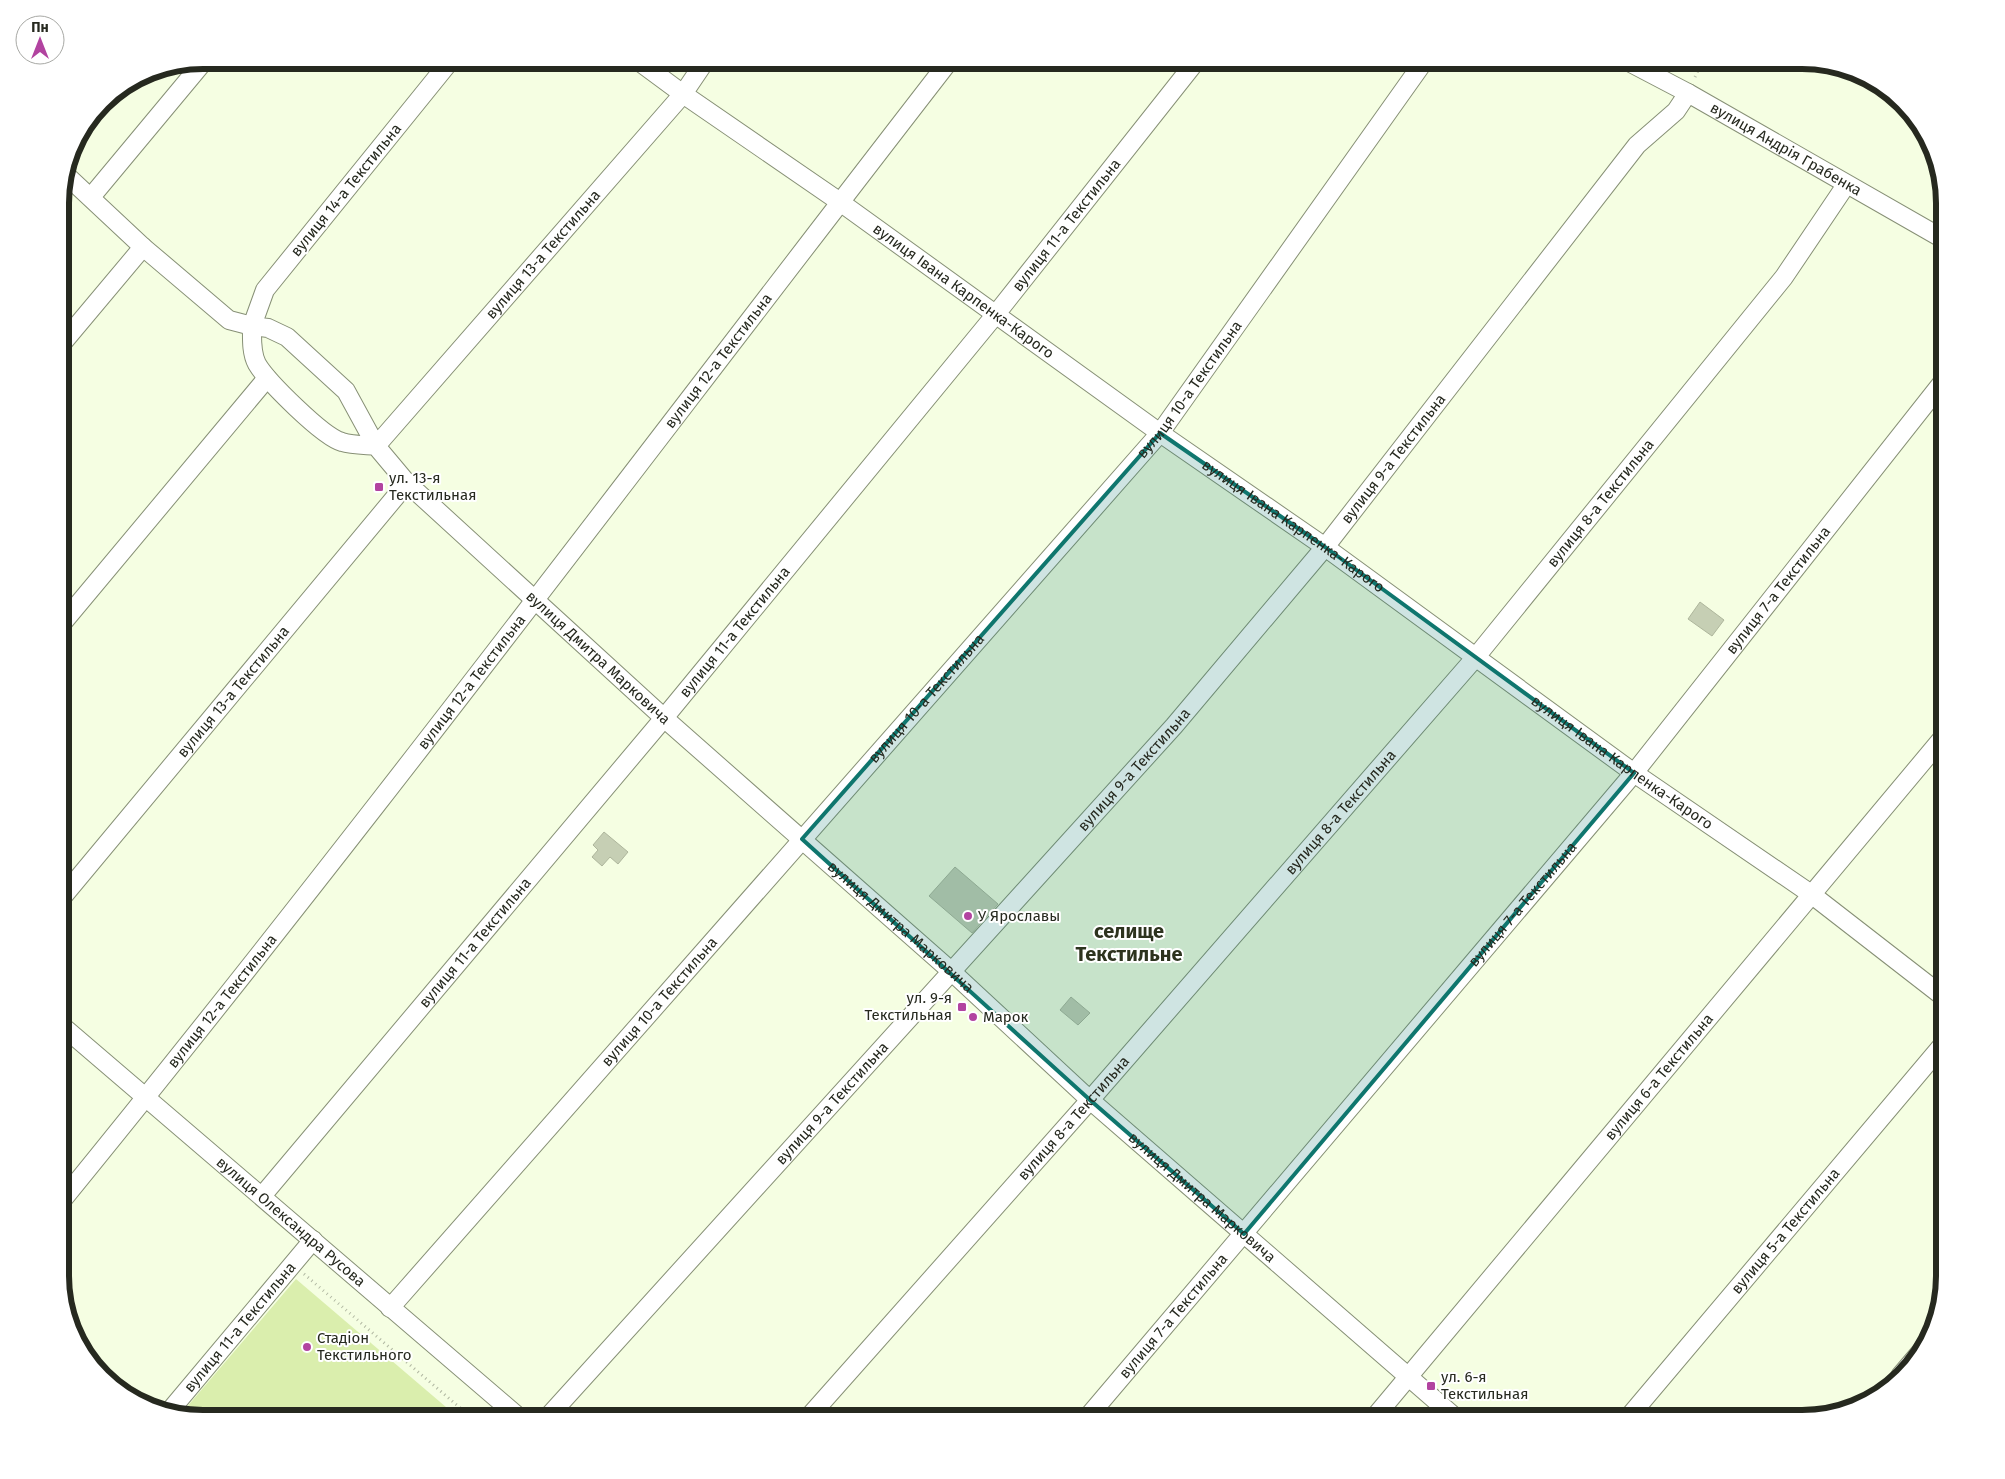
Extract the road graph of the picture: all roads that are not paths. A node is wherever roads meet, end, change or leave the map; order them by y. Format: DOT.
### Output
graph roads {
  1 [pos="197,69"];
  2 [pos="444,69"];
  3 [pos="648,69"];
  4 [pos="700,69"];
  5 [pos="943,69"];
  6 [pos="1190,69"];
  7 [pos="1419,69"];
  8 [pos="1642,69"];
  9 [pos="683,94"];
  10 [pos="1688,94"];
  11 [pos="71,179"];
  12 [pos="1846,185"];
  13 [pos="90,197"];
  14 [pos="840,202"];
  15 [pos="1936,235"];
  16 [pos="143,247"];
  17 [pos="996,314"];
  18 [pos="252,326"];
  19 [pos="69,335"];
  20 [pos="267,378"];
  21 [pos="1936,389"];
  22 [pos="1160,433"];
  23 [pos="376,446"];
  24 [pos="407,483"];
  25 [pos="1325,547"];
  26 [pos="535,600"];
  27 [pos="69,615"];
  28 [pos="1475,658"];
  29 [pos="664,718"];
  30 [pos="1936,746"];
  31 [pos="1634,773"];
  32 [pos="802,839"];
  33 [pos="69,889"];
  34 [pos="1811,894"];
  35 [pos="951,971"];
  36 [pos="1936,991"];
  37 [pos="69,1032"];
  38 [pos="1936,1053"];
  39 [pos="146,1097"];
  40 [pos="1090,1100"];
  41 [pos="69,1192"];
  42 [pos="262,1196"];
  43 [pos="1244,1234"];
  44 [pos="313,1240"];
  45 [pos="390,1308"];
  46 [pos="1408,1377"];
  47 [pos="173,1407"];
  48 [pos="510,1410"];
  49 [pos="554,1410"];
  50 [pos="815,1410"];
  51 [pos="1094,1410"];
  52 [pos="1380,1410"];
  53 [pos="1446,1410"];
  54 [pos="1635,1410"];
  1 -- 13 [label="street"];
  2 -- 18 [label="street, вулиця 14-а Текстильна"];
  3 -- 9 [label="street, вулиця Івана Карпенка-Карого"];
  4 -- 9 [label="street, вулиця 13-а Текстильна"];
  5 -- 14 [label="street, вулиця 12-а Текстильна"];
  6 -- 17 [label="street, вулиця 11-а Текстильна"];
  7 -- 22 [label="street, вулиця 10-а Текстильна"];
  8 -- 10 [label="street, вулиця Андрія Грабенка"];
  9 -- 14 [label="street, вулиця Івана Карпенка-Карого"];
  9 -- 23 [label="street, вулиця 13-а Текстильна"];
  10 -- 12 [label="street, вулиця Андрія Грабенка"];
  10 -- 25 [label="street, вулиця 9-а Текстильна"];
  11 -- 13 [label="street, вулиця Дмитра Марковича"];
  12 -- 15 [label="street, вулиця Андрія Грабенка"];
  12 -- 28 [label="street, вулиця 8-а Текстильна"];
  13 -- 16 [label="street, вулиця Дмитра Марковича"];
  14 -- 17 [label="street, вулиця Івана Карпенка-Карого"];
  14 -- 26 [label="street, вулиця 12-а Текстильна"];
  16 -- 18 [label="street, вулиця Дмитра Марковича"];
  16 -- 19 [label="street"];
  17 -- 22 [label="street, вулиця Івана Карпенка-Карого"];
  17 -- 29 [label="street, вулиця 11-а Текстильна"];
  18 -- 20 [label="street"];
  18 -- 23 [label="street, вулиця Дмитра Марковича"];
  20 -- 23 [label="street"];
  20 -- 27 [label="street"];
  21 -- 31 [label="street, вулиця 7-а Текстильна"];
  22 -- 25 [label="street, вулиця Івана Карпенка-Карого"];
  22 -- 32 [label="street, вулиця 10-а Текстильна"];
  23 -- 24 [label="street, вулиця Дмитра Марковича"];
  24 -- 26 [label="street, вулиця Дмитра Марковича"];
  24 -- 33 [label="street, вулиця 13-а Текстильна"];
  25 -- 28 [label="street, вулиця Івана Карпенка-Карого"];
  25 -- 35 [label="street, вулиця 9-а Текстильна"];
  26 -- 29 [label="street, вулиця Дмитра Марковича"];
  26 -- 39 [label="street, вулиця 12-а Текстильна"];
  28 -- 31 [label="street, вулиця Івана Карпенка-Карого"];
  28 -- 40 [label="street, вулиця 8-а Текстильна"];
  29 -- 32 [label="street, вулиця Дмитра Марковича"];
  29 -- 42 [label="street, вулиця 11-а Текстильна"];
  30 -- 34 [label="street, вулиця 6-а Текстильна"];
  31 -- 34 [label="street, вулиця Івана Карпенка-Карого"];
  31 -- 43 [label="street, вулиця 7-а Текстильна"];
  32 -- 35 [label="street, вулиця Дмитра Марковича"];
  32 -- 45 [label="street, вулиця 10-а Текстильна"];
  34 -- 36 [label="street, вулиця Івана Карпенка-Карого"];
  34 -- 46 [label="street, вулиця 6-а Текстильна"];
  35 -- 40 [label="street, вулиця Дмитра Марковича"];
  35 -- 49 [label="street, вулиця 9-а Текстильна"];
  37 -- 39 [label="street, вулиця Олександра Русова"];
  38 -- 54 [label="street, вулиця 5-а Текстильна"];
  39 -- 41 [label="street, вулиця 12-а Текстильна"];
  39 -- 42 [label="street, вулиця Олександра Русова"];
  40 -- 43 [label="street, вулиця Дмитра Марковича"];
  40 -- 50 [label="street, вулиця 8-а Текстильна"];
  42 -- 44 [label="street, вулиця Олександра Русова"];
  43 -- 46 [label="street, вулиця Дмитра Марковича"];
  43 -- 51 [label="street, вулиця 7-а Текстильна"];
  44 -- 45 [label="street, вулиця Олександра Русова"];
  44 -- 47 [label="street, вулиця 11-а Текстильна"];
  45 -- 48 [label="street, вулиця Олександра Русова"];
  46 -- 52 [label="street, вулиця 6-а Текстильна"];
  46 -- 53 [label="street, вулиця Дмитра Марковича"];
}
